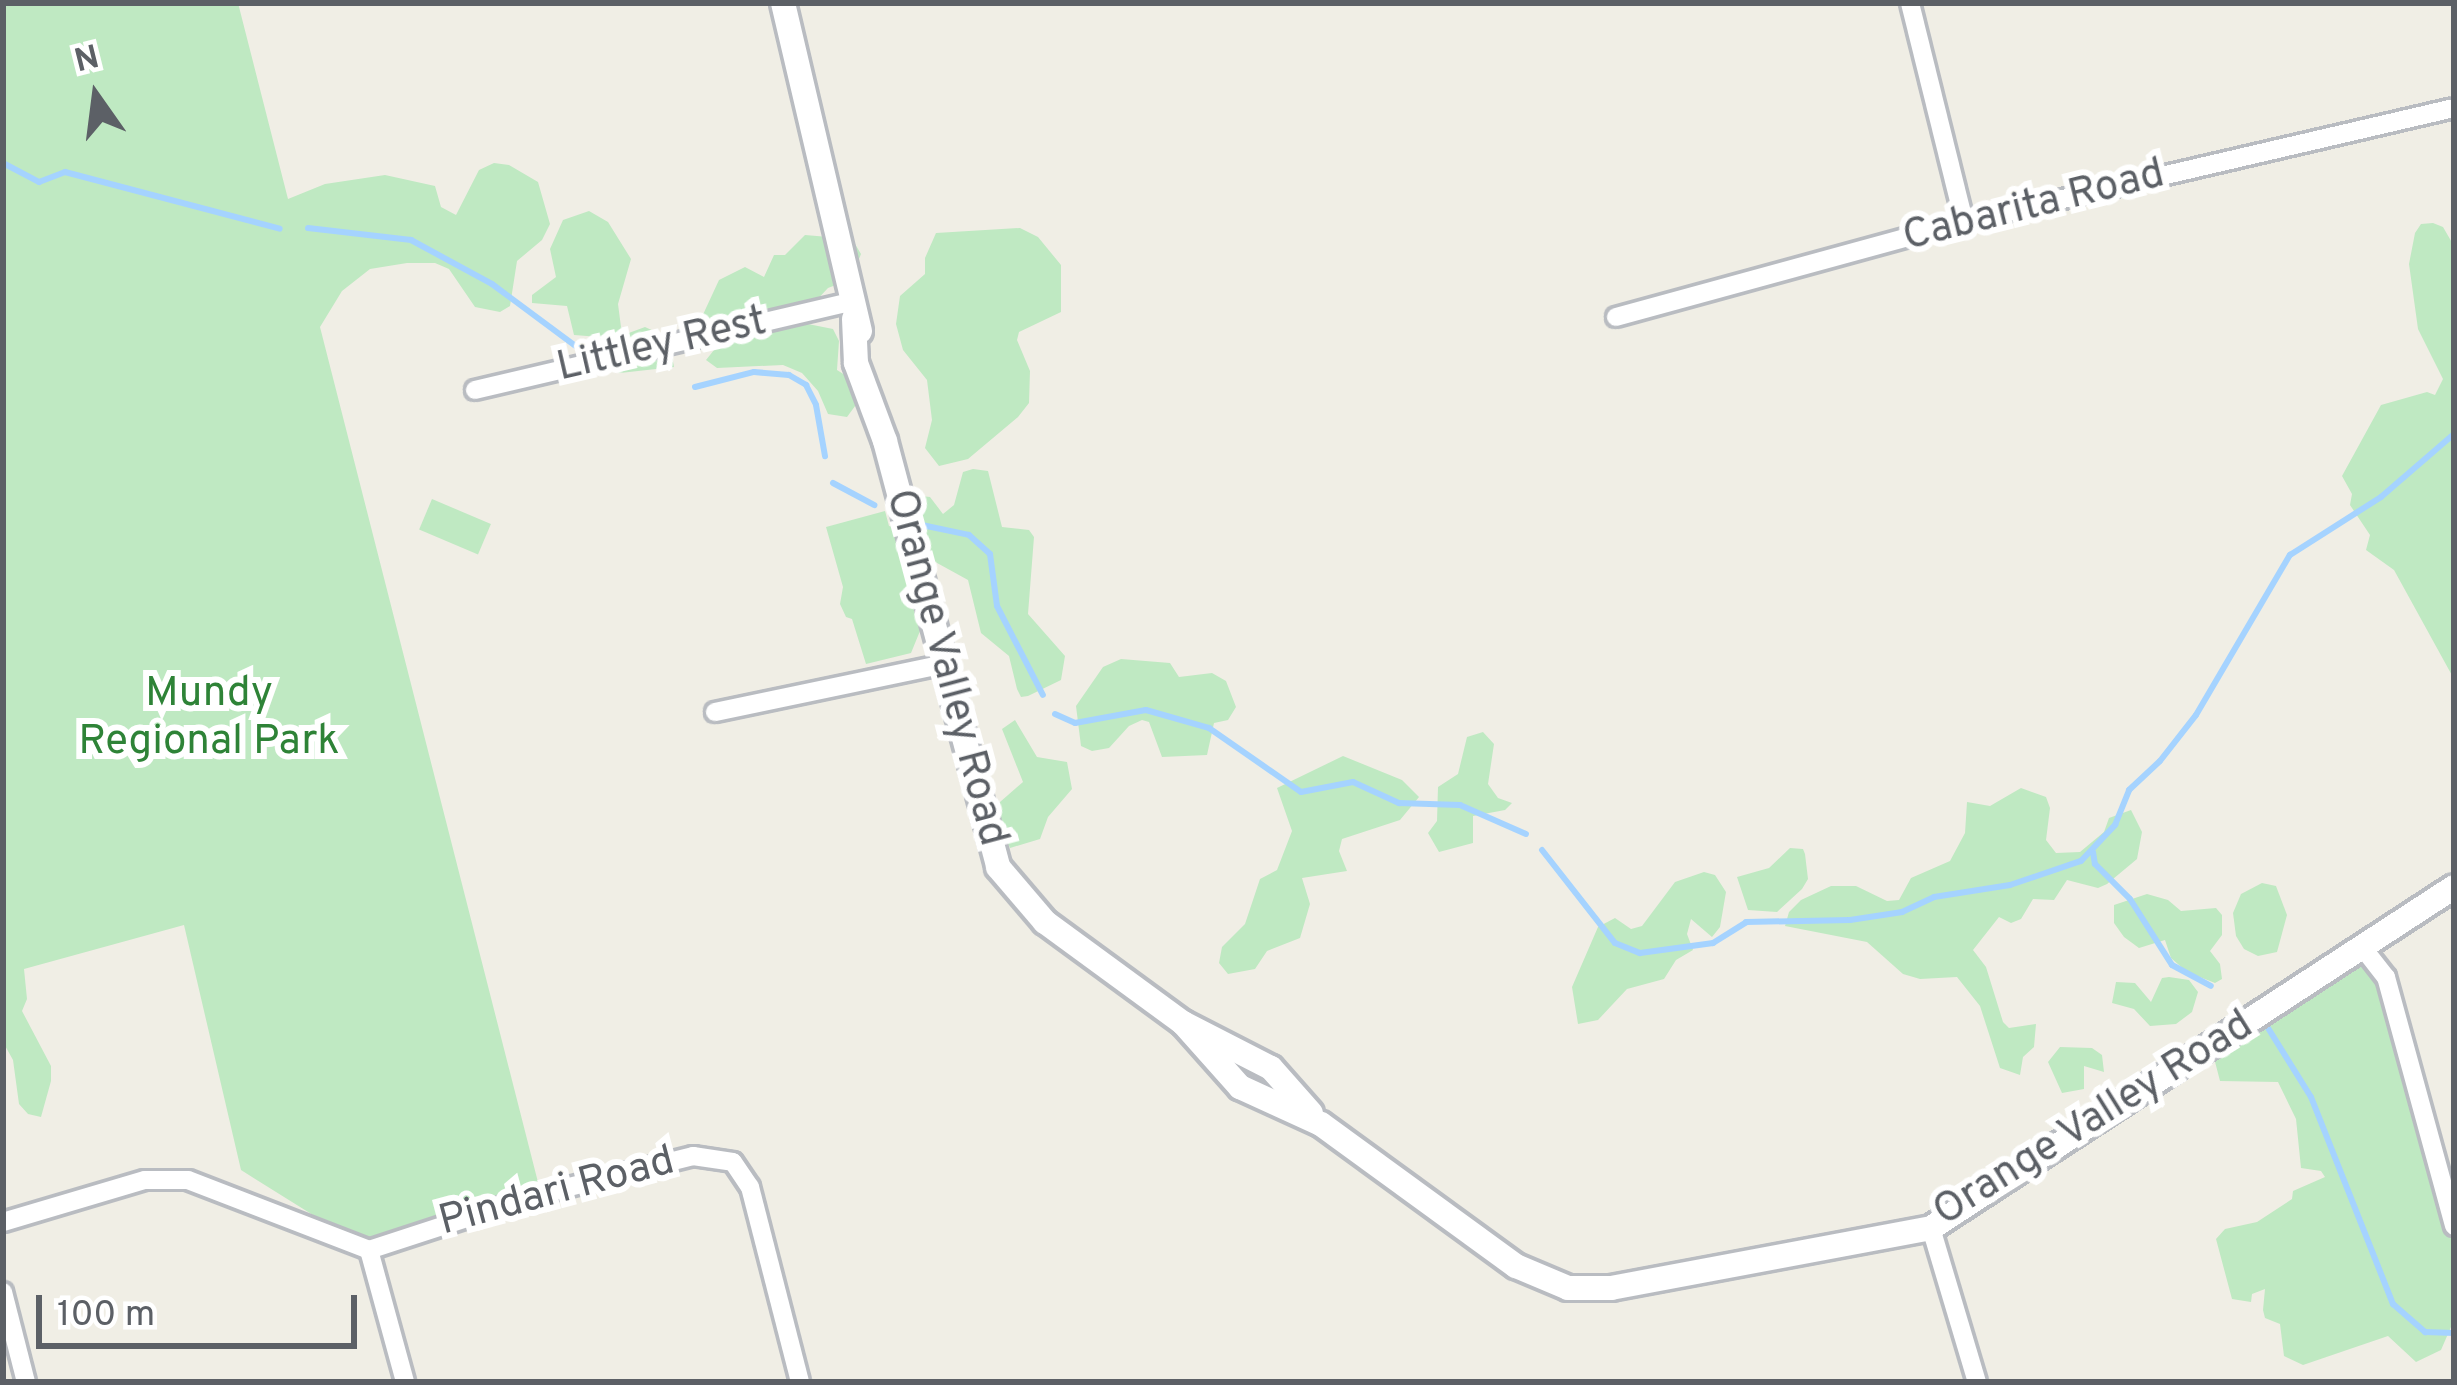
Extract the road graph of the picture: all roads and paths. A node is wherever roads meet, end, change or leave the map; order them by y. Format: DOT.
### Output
graph roads {
  1 [pos="779,3"];
  2 [pos="1910,3"];
  3 [pos="2454,108"];
  4 [pos="1964,222"];
  5 [pos="852,311"];
  6 [pos="1616,316"];
  7 [pos="475,390"];
  8 [pos="940,665"];
  9 [pos="715,712"];
  10 [pos="2454,886"];
  11 [pos="2363,948"];
  12 [pos="3,1222"];
  13 [pos="2454,1226"];
  14 [pos="1931,1228"];
  15 [pos="370,1250"];
  16 [pos="3,1292"];
  17 [pos="26,1382"];
  18 [pos="405,1382"];
  19 [pos="800,1382"];
  20 [pos="1977,1382"];
  1 -- 5 [label="street, Orange Valley Road"];
  2 -- 4 [label="street"];
  3 -- 4 [label="street, Cabarita Road"];
  4 -- 6 [label="street, Cabarita Road"];
  5 -- 7 [label="street, Littley Rest"];
  5 -- 8 [label="street, Orange Valley Road"];
  8 -- 9 [label="street"];
  8 -- 14 [label="street, Orange Valley Road"];
  10 -- 11 [label="street, Orange Valley Road"];
  11 -- 13 [label="street"];
  11 -- 14 [label="street, Orange Valley Road"];
  12 -- 15 [label="street"];
  14 -- 20 [label="street"];
  15 -- 18 [label="street"];
  15 -- 19 [label="street, Pindari Road"];
  16 -- 17 [label="street"];
}
